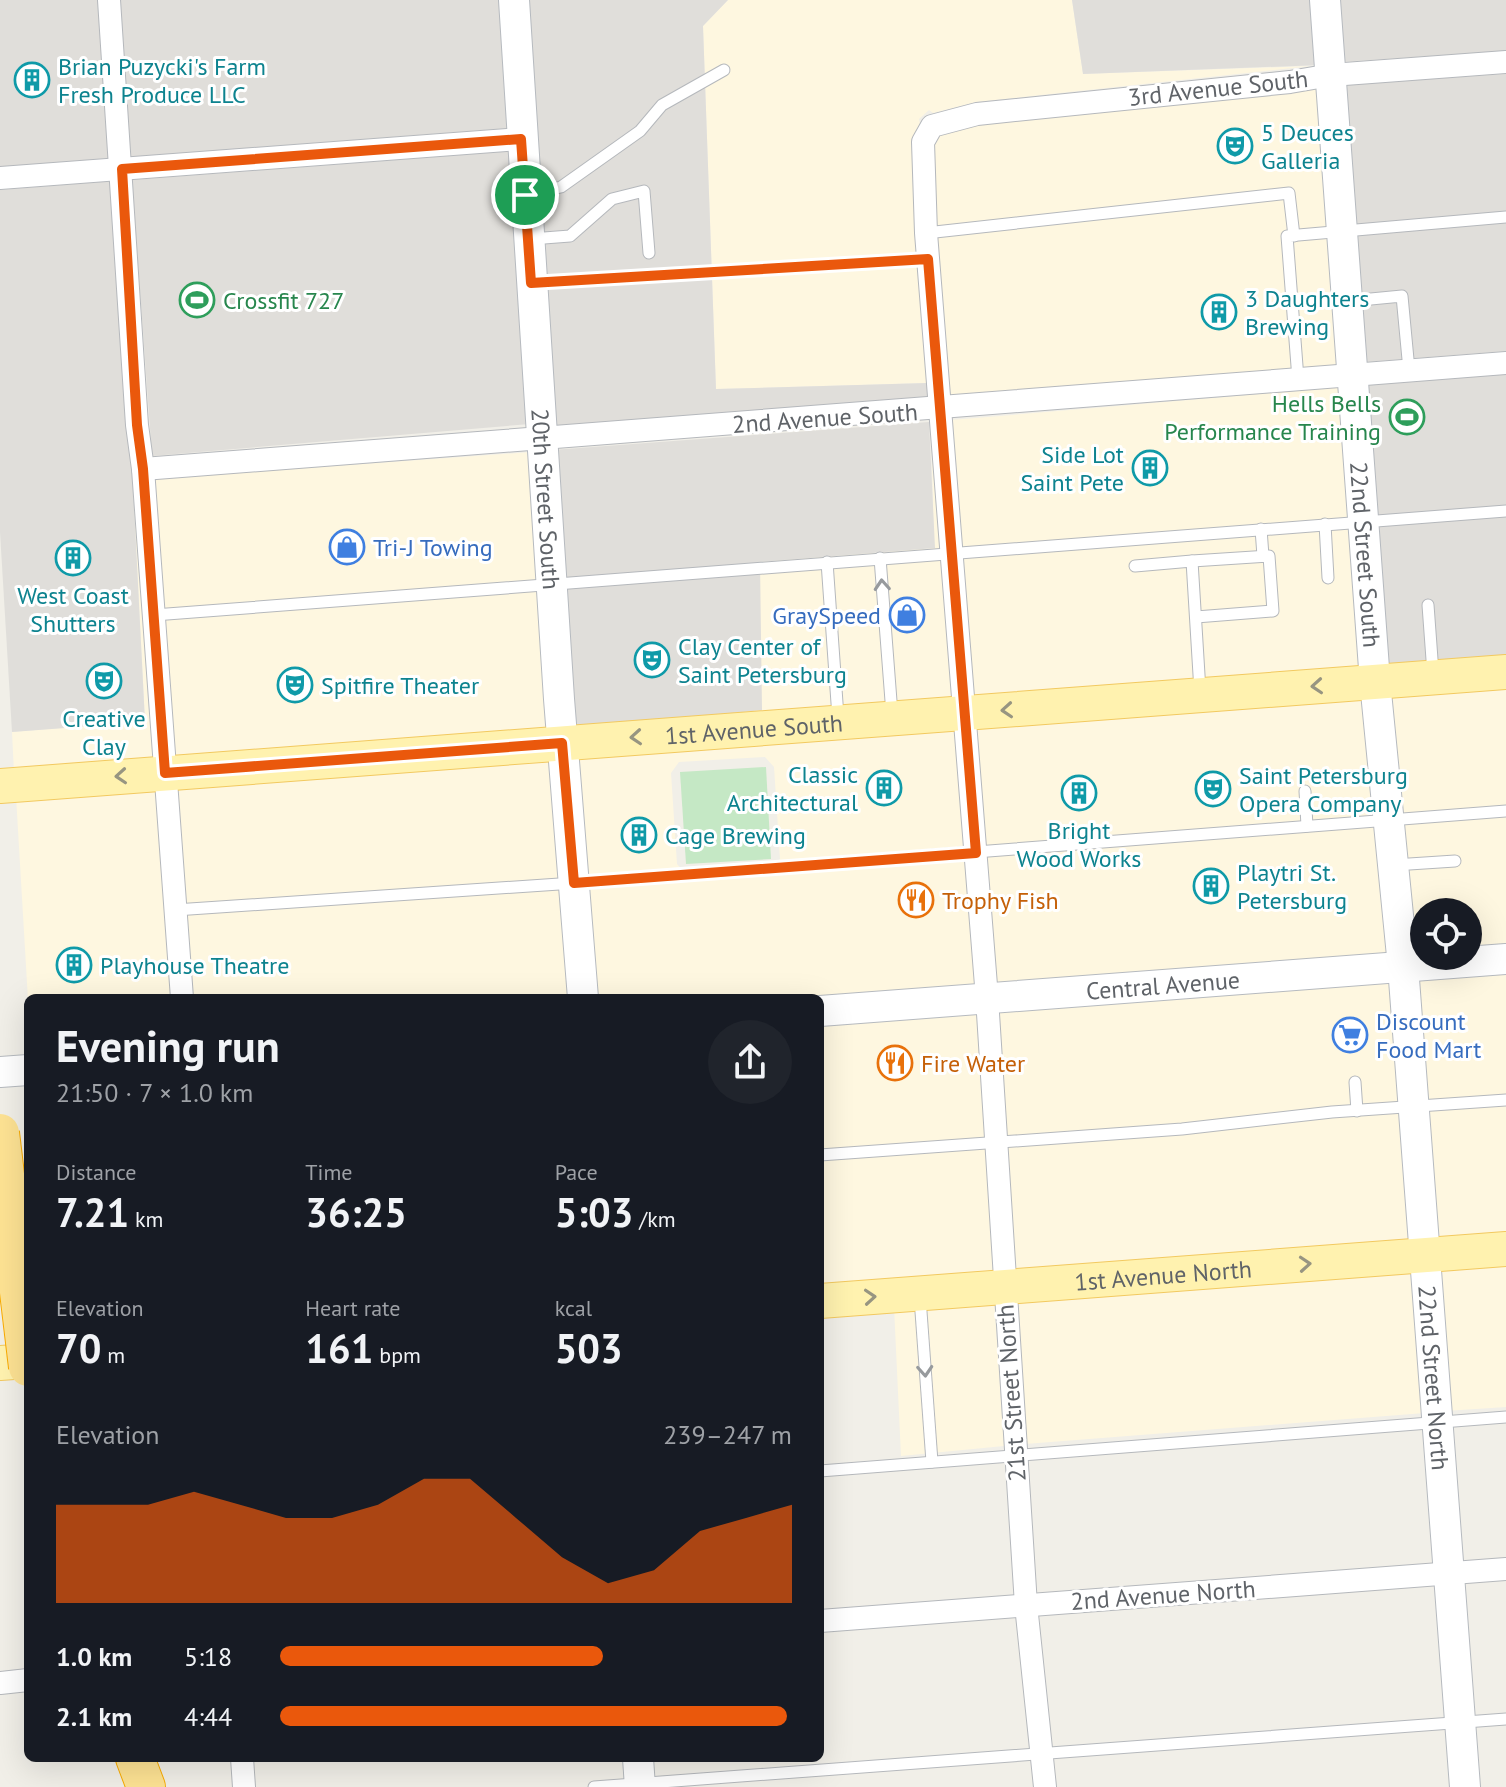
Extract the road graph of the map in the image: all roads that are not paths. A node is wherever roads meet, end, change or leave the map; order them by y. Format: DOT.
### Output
graph roads {
  1 [pos="109,0"];
  2 [pos="514,0"];
  3 [pos="1325,0"];
  4 [pos="1506,62"];
  5 [pos="724,70"];
  6 [pos="1331,75"];
  7 [pos="932,126"];
  8 [pos="521,139"];
  9 [pos="122,169"];
  10 [pos="0,178"];
  11 [pos="525,195"];
  12 [pos="1506,217"];
  13 [pos="926,233"];
  14 [pos="1344,233"];
  15 [pos="1290,236"];
  16 [pos="528,239"];
  17 [pos="649,253"];
  18 [pos="928,259"];
  19 [pos="531,283"];
  20 [pos="1349,301"];
  21 [pos="1506,363"];
  22 [pos="1409,370"];
  23 [pos="1355,375"];
  24 [pos="1298,379"];
  25 [pos="940,409"];
  26 [pos="541,439"];
  27 [pos="143,469"];
  28 [pos="1506,511"];
  29 [pos="1365,521"];
  30 [pos="1325,524"];
  31 [pos="1261,529"];
  32 [pos="952,553"];
  33 [pos="1263,556"];
  34 [pos="880,558"];
  35 [pos="1192,561"];
  36 [pos="827,562"];
  37 [pos="1135,566"];
  38 [pos="1328,578"];
  39 [pos="551,583"];
  40 [pos="1428,605"];
  41 [pos="154,615"];
  42 [pos="1196,617"];
  43 [pos="1506,672"];
  44 [pos="1433,677"];
  45 [pos="1375,682"];
  46 [pos="1200,695"];
  47 [pos="965,713"];
  48 [pos="893,718"];
  49 [pos="839,722"];
  50 [pos="562,743"];
  51 [pos="165,773"];
  52 [pos="0,786"];
  53 [pos="1305,791"];
  54 [pos="1506,811"];
  55 [pos="1389,820"];
  56 [pos="1307,826"];
  57 [pos="976,853"];
  58 [pos="1455,861"];
  59 [pos="1393,865"];
  60 [pos="574,883"];
  61 [pos="175,910"];
  62 [pos="1506,959"];
  63 [pos="1403,966"];
  64 [pos="182,994"];
  65 [pos="583,994"];
  66 [pos="987,998"];
  67 [pos="824,1011"];
  68 [pos="24,1070"];
  69 [pos="0,1072"];
  70 [pos="1355,1082"];
  71 [pos="1506,1100"];
  72 [pos="1413,1106"];
  73 [pos="1357,1111"];
  74 [pos="0,1133"];
  75 [pos="994,1141"];
  76 [pos="824,1155"];
  77 [pos="24,1219"];
  78 [pos="0,1221"];
  79 [pos="1506,1249"];
  80 [pos="1424,1255"];
  81 [pos="1004,1287"];
  82 [pos="920,1293"];
  83 [pos="824,1301"];
  84 [pos="24,1334"];
  85 [pos="24,1361"];
  86 [pos="0,1363"];
  87 [pos="1506,1417"];
  88 [pos="1436,1423"];
  89 [pos="1015,1455"];
  90 [pos="932,1462"];
  91 [pos="824,1471"];
  92 [pos="1506,1569"];
  93 [pos="1447,1573"];
  94 [pos="1026,1605"];
  95 [pos="824,1621"];
  96 [pos="24,1680"];
  97 [pos="0,1683"];
  98 [pos="1506,1719"];
  99 [pos="1460,1723"];
  100 [pos="1042,1754"];
  101 [pos="114,1762"];
  102 [pos="137,1762"];
  103 [pos="242,1762"];
  104 [pos="639,1776"];
  105 [pos="122,1787"];
  106 [pos="146,1787"];
  107 [pos="244,1787"];
  108 [pos="594,1787"];
  109 [pos="1045,1787"];
  110 [pos="1465,1787"];
  1 -- 9 [label="street"];
  2 -- 8 [label="street, 20th Street South"];
  3 -- 6 [label="street, 22nd Street South"];
  4 -- 6 [label="street, 3rd Avenue South"];
  5 -- 11 [label="lane"];
  6 -- 7 [label="street, 3rd Avenue South"];
  6 -- 14 [label="street, 22nd Street South"];
  7 -- 13 [label="street, 21st Street North"];
  8 -- 9 [label="street"];
  8 -- 11 [label="street, 20th Street South"];
  9 -- 10 [label="street"];
  9 -- 27 [label="street"];
  11 -- 16 [label="street, 20th Street South"];
  12 -- 14 [label="lane"];
  13 -- 15 [label="lane"];
  13 -- 18 [label="street, 21st Street North"];
  14 -- 15 [label="lane"];
  14 -- 20 [label="street, 22nd Street South"];
  15 -- 24 [label="lane"];
  16 -- 17 [label="lane"];
  16 -- 19 [label="street, 20th Street South"];
  18 -- 19 [label="lane"];
  18 -- 25 [label="street, 21st Street North"];
  19 -- 26 [label="street, 20th Street South"];
  20 -- 22 [label="lane"];
  20 -- 23 [label="street, 22nd Street South"];
  21 -- 22 [label="street, 2nd Avenue South"];
  22 -- 23 [label="street, 2nd Avenue South"];
  23 -- 24 [label="street, 2nd Avenue South"];
  23 -- 29 [label="street, 22nd Street South"];
  24 -- 25 [label="street, 2nd Avenue South"];
  25 -- 26 [label="street, 2nd Avenue South"];
  25 -- 32 [label="street, 21st Street North"];
  26 -- 27 [label="street, 2nd Avenue South"];
  26 -- 39 [label="street, 20th Street South"];
  27 -- 41 [label="street"];
  28 -- 29 [label="lane"];
  29 -- 30 [label="lane"];
  29 -- 45 [label="street, 22nd Street South"];
  30 -- 31 [label="lane"];
  30 -- 38 [label="lane"];
  31 -- 32 [label="lane"];
  31 -- 33 [label="lane"];
  32 -- 34 [label="lane"];
  32 -- 47 [label="street, 21st Street North"];
  33 -- 35 [label="lane"];
  33 -- 42 [label="lane"];
  34 -- 36 [label="lane"];
  48 -- 34 [label="lane, one-way"];
  35 -- 37 [label="lane"];
  35 -- 42 [label="lane"];
  36 -- 39 [label="lane"];
  36 -- 49 [label="lane"];
  39 -- 41 [label="lane"];
  39 -- 50 [label="street, 20th Street South"];
  40 -- 44 [label="lane"];
  41 -- 51 [label="street"];
  42 -- 46 [label="lane"];
  43 -- 44 [label="main road, 1st Avenue South"];
  44 -- 45 [label="main road, 1st Avenue South"];
  45 -- 46 [label="main road, 1st Avenue South, one-way"];
  45 -- 55 [label="street, 22nd Street South"];
  46 -- 47 [label="main road, 1st Avenue South, one-way"];
  47 -- 48 [label="main road, 1st Avenue South"];
  47 -- 57 [label="street, 21st Street North"];
  48 -- 49 [label="main road, 1st Avenue South"];
  49 -- 50 [label="main road, 1st Avenue South, one-way"];
  50 -- 51 [label="main road, 1st Avenue South"];
  50 -- 60 [label="street, 20th Street South"];
  51 -- 52 [label="main road, 1st Avenue South, one-way"];
  51 -- 61 [label="street"];
  53 -- 56 [label="lane"];
  54 -- 55 [label="lane"];
  55 -- 56 [label="lane"];
  55 -- 59 [label="street, 22nd Street South"];
  56 -- 57 [label="lane"];
  57 -- 60 [label="lane"];
  57 -- 66 [label="street, 21st Street North"];
  58 -- 59 [label="lane"];
  59 -- 63 [label="street, 22nd Street South"];
  60 -- 61 [label="lane"];
  60 -- 65 [label="street, 20th Street South"];
  61 -- 64 [label="street"];
  62 -- 63 [label="street, Central Avenue"];
  63 -- 66 [label="street, Central Avenue"];
  63 -- 72 [label="street, 22nd Street North"];
  66 -- 67 [label="street, Central Avenue"];
  66 -- 75 [label="street, 21st Street North"];
  68 -- 69 [label="street"];
  70 -- 73 [label="lane"];
  71 -- 72 [label="lane"];
  72 -- 73 [label="lane"];
  72 -- 80 [label="street, 22nd Street North"];
  73 -- 75 [label="lane"];
  74 -- 84 [label="highway, bridge"];
  75 -- 76 [label="lane"];
  75 -- 81 [label="street, 21st Street North"];
  77 -- 78 [label="lane"];
  79 -- 80 [label="main road, 1st Avenue North"];
  81 -- 80 [label="main road, 1st Avenue North, one-way"];
  80 -- 88 [label="street, 22nd Street North"];
  81 -- 82 [label="main road, 1st Avenue North"];
  81 -- 89 [label="street, 21st Street North"];
  83 -- 82 [label="main road, 1st Avenue North, one-way"];
  82 -- 90 [label="lane, one-way"];
  85 -- 86 [label="main road"];
  87 -- 88 [label="lane"];
  88 -- 89 [label="lane"];
  88 -- 93 [label="street, 22nd Street North"];
  89 -- 90 [label="lane"];
  89 -- 94 [label="street, 21st Street North"];
  90 -- 91 [label="lane"];
  92 -- 93 [label="street, 2nd Avenue North"];
  93 -- 94 [label="street, 2nd Avenue North"];
  93 -- 99 [label="street, 22nd Street North"];
  94 -- 95 [label="street, 2nd Avenue North"];
  94 -- 100 [label="street, 21st Street North"];
  96 -- 97 [label="street"];
  98 -- 99 [label="lane"];
  99 -- 100 [label="lane"];
  99 -- 110 [label="street, 22nd Street North"];
  100 -- 104 [label="lane"];
  100 -- 109 [label="street, 21st Street North"];
  101 -- 105 [label="highway"];
  102 -- 106 [label="highway"];
  103 -- 107 [label="street"];
  104 -- 108 [label="lane"];
}
